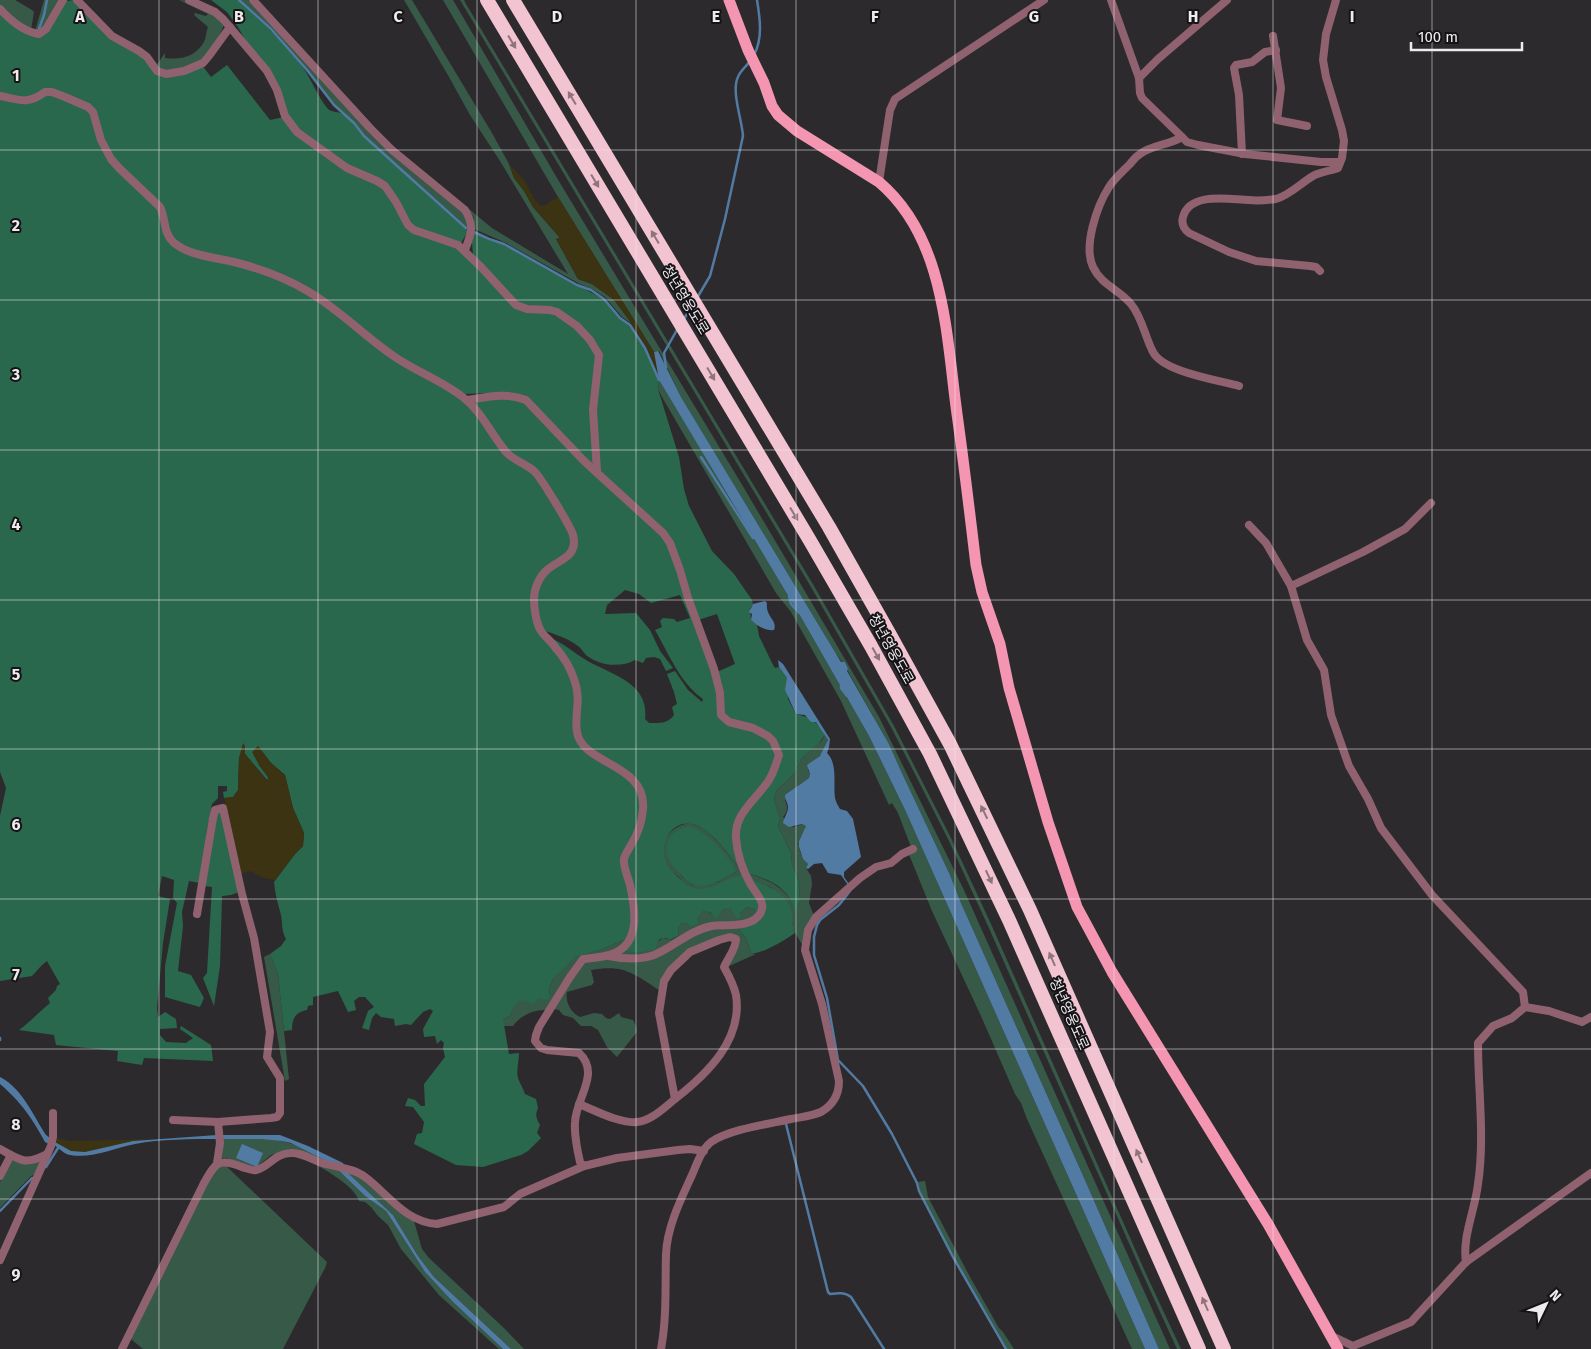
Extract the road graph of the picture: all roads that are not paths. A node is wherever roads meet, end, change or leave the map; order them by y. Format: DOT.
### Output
graph roads {
  1 [pos="62,0"];
  2 [pos="77,0"];
  3 [pos="189,0"];
  4 [pos="253,0"];
  5 [pos="486,0"];
  6 [pos="513,0"];
  7 [pos="729,0"];
  8 [pos="1044,0"];
  9 [pos="1111,0"];
  10 [pos="1227,0"];
  11 [pos="1336,0"];
  12 [pos="0,9"];
  13 [pos="230,27"];
  14 [pos="1273,36"];
  15 [pos="1276,50"];
  16 [pos="1139,78"];
  17 [pos="0,96"];
  18 [pos="1307,126"];
  19 [pos="1182,138"];
  20 [pos="1242,154"];
  21 [pos="1340,162"];
  22 [pos="879,182"];
  23 [pos="465,250"];
  24 [pos="1320,271"];
  25 [pos="1239,386"];
  26 [pos="467,400"];
  27 [pos="597,471"];
  28 [pos="1431,503"];
  29 [pos="1249,525"];
  30 [pos="1291,586"];
  31 [pos="913,848"];
  32 [pos="197,914"];
  33 [pos="607,956"];
  34 [pos="1525,1007"];
  35 [pos="1591,1017"];
  36 [pos="675,1099"];
  37 [pos="579,1104"];
  38 [pos="53,1112"];
  39 [pos="173,1120"];
  40 [pos="218,1126"];
  41 [pos="0,1148"];
  42 [pos="49,1150"];
  43 [pos="704,1151"];
  44 [pos="11,1155"];
  45 [pos="217,1163"];
  46 [pos="584,1166"];
  47 [pos="1591,1173"];
  48 [pos="0,1176"];
  49 [pos="0,1260"];
  50 [pos="1466,1262"];
  51 [pos="1329,1334"];
  52 [pos="1352,1347"];
  53 [pos="122,1349"];
  54 [pos="661,1349"];
  55 [pos="1200,1349"];
  56 [pos="1224,1349"];
  57 [pos="1338,1349"];
  1 -- 12 [label="street"];
  2 -- 13 [label="street"];
  3 -- 13 [label="street"];
  4 -- 23 [label="street"];
  5 -- 55 [label="highway, 청년영웅도로, one-way"];
  56 -- 6 [label="highway, 청년영웅도로, one-way"];
  7 -- 22 [label="main road"];
  8 -- 22 [label="street"];
  9 -- 16 [label="street"];
  10 -- 16 [label="street"];
  11 -- 21 [label="street"];
  13 -- 23 [label="street"];
  14 -- 15 [label="street"];
  15 -- 18 [label="street"];
  15 -- 20 [label="street"];
  16 -- 19 [label="street"];
  17 -- 26 [label="street"];
  19 -- 20 [label="street"];
  19 -- 25 [label="street"];
  20 -- 21 [label="street"];
  21 -- 24 [label="street"];
  22 -- 51 [label="main road"];
  23 -- 27 [label="street"];
  26 -- 27 [label="street"];
  26 -- 33 [label="street"];
  27 -- 33 [label="street"];
  28 -- 30 [label="street"];
  29 -- 30 [label="street"];
  30 -- 34 [label="street"];
  31 -- 43 [label="street"];
  32 -- 40 [label="street"];
  33 -- 37 [label="street"];
  34 -- 35 [label="street"];
  34 -- 50 [label="street"];
  36 -- 36 [label="street"];
  36 -- 37 [label="street"];
  37 -- 46 [label="street"];
  38 -- 42 [label="street"];
  39 -- 40 [label="street"];
  40 -- 45 [label="street"];
  41 -- 44 [label="street"];
  42 -- 44 [label="street"];
  42 -- 49 [label="street"];
  43 -- 46 [label="street"];
  43 -- 54 [label="street"];
  44 -- 48 [label="street"];
  45 -- 46 [label="street"];
  45 -- 53 [label="street"];
  47 -- 50 [label="street"];
  50 -- 52 [label="street"];
  51 -- 52 [label="street"];
  51 -- 57 [label="main road"];
}
